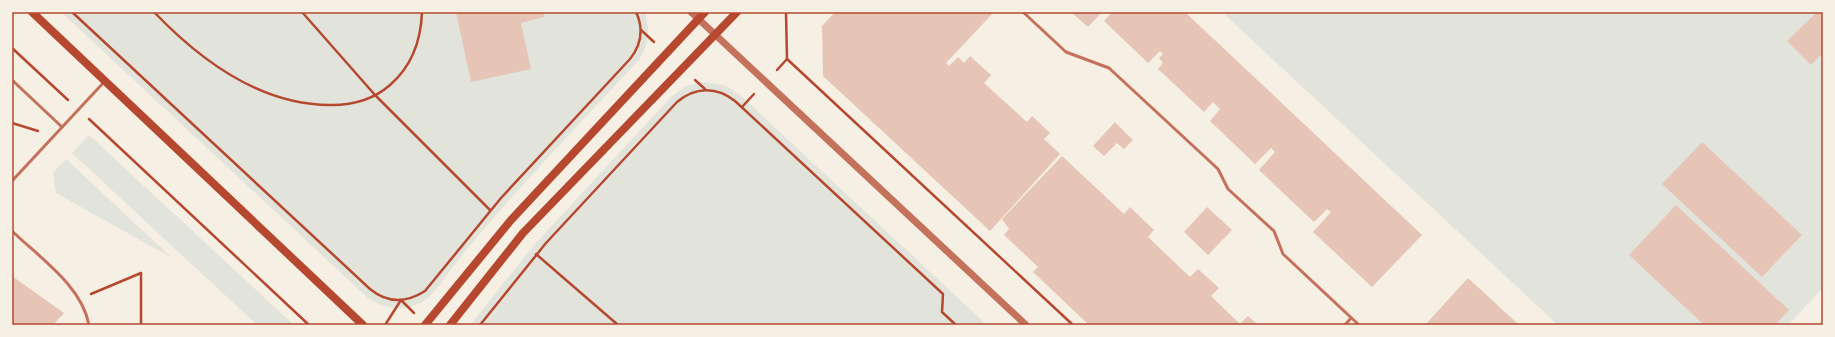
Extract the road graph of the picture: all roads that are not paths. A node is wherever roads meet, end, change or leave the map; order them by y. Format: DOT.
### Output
graph roads {
  1 [pos="32,12"];
  2 [pos="691,12"];
  3 [pos="705,12"];
  4 [pos="737,12"];
  5 [pos="1023,12"];
  6 [pos="698,19"];
  7 [pos="715,35"];
  8 [pos="12,80"];
  9 [pos="106,81"];
  10 [pos="62,127"];
  11 [pos="12,181"];
  12 [pos="12,232"];
  13 [pos="1352,318"];
  14 [pos="89,325"];
  15 [pos="363,325"];
  16 [pos="425,325"];
  17 [pos="450,325"];
  18 [pos="1026,325"];
  19 [pos="1345,325"];
  20 [pos="1359,325"];
  1 -- 9 [label="main road"];
  2 -- 6 [label="street"];
  3 -- 6 [label="main road"];
  4 -- 7 [label="main road"];
  5 -- 13 [label="lane"];
  6 -- 7 [label="street"];
  6 -- 16 [label="main road"];
  7 -- 17 [label="main road"];
  7 -- 18 [label="street"];
  8 -- 10 [label="lane"];
  9 -- 10 [label="lane"];
  9 -- 15 [label="main road"];
  10 -- 11 [label="lane"];
  12 -- 14 [label="lane"];
  13 -- 19 [label="lane"];
  13 -- 20 [label="lane"];
}
